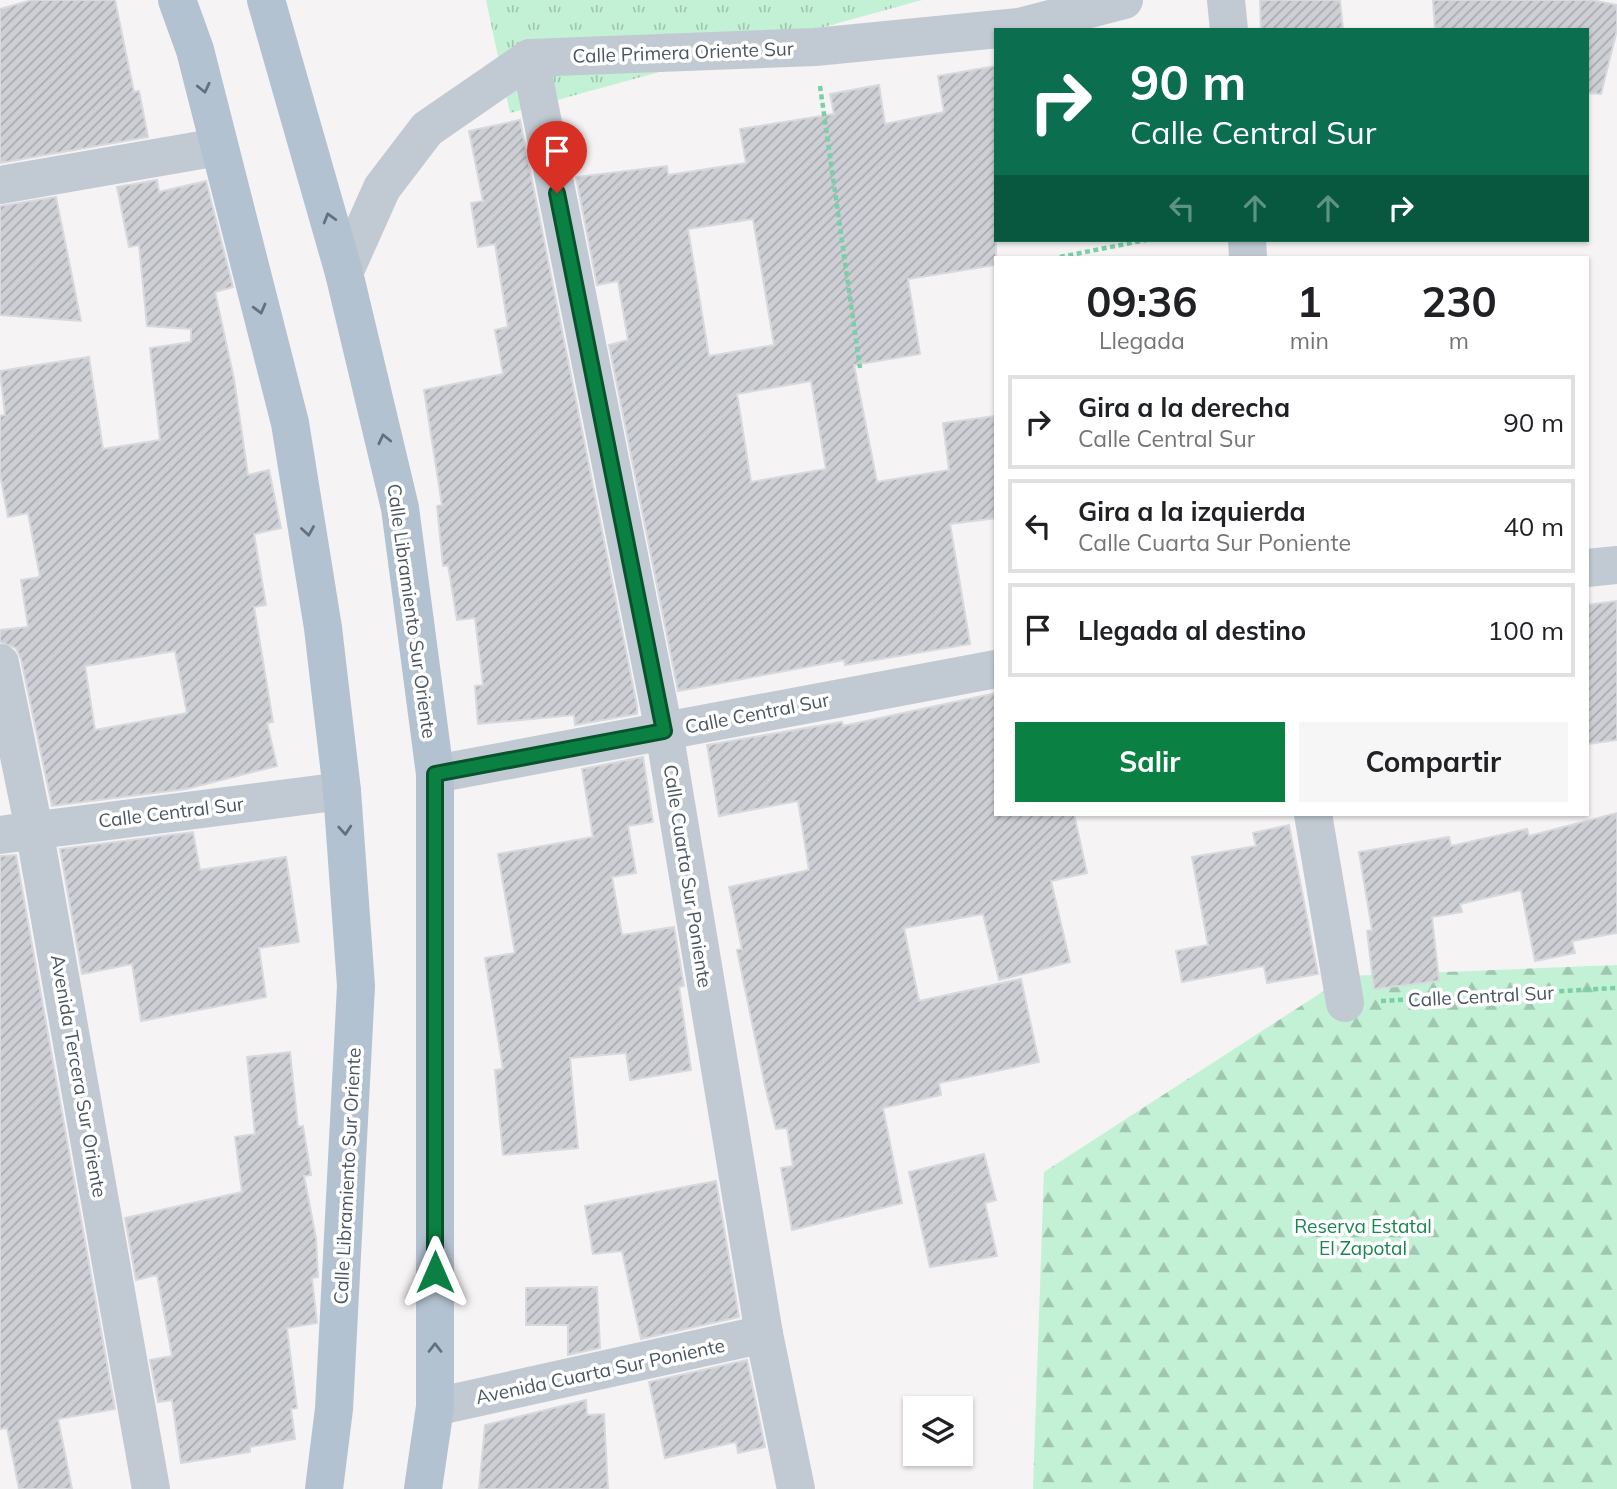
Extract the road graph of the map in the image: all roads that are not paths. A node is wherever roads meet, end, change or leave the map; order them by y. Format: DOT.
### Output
graph roads {
  1 [pos="162,0"];
  2 [pos="177,0"];
  3 [pos="266,0"];
  4 [pos="1124,0"];
  5 [pos="1226,0"];
  6 [pos="1009,28"];
  7 [pos="1229,28"];
  8 [pos="994,29"];
  9 [pos="195,50"];
  10 [pos="530,58"];
  11 [pos="218,147"];
  12 [pos="0,185"];
  13 [pos="344,273"];
  14 [pos="1617,565"];
  15 [pos="1589,568"];
  16 [pos="0,663"];
  17 [pos="994,669"];
  18 [pos="664,731"];
  19 [pos="435,774"];
  20 [pos="342,791"];
  21 [pos="1313,816"];
  22 [pos="17,832"];
  23 [pos="1345,1003"];
  24 [pos="764,1334"];
  25 [pos="435,1407"];
  26 [pos="151,1489"];
  27 [pos="324,1489"];
  28 [pos="423,1489"];
  29 [pos="796,1489"];
  1 -- 9 [label="street"];
  2 -- 9 [label="main road, Calle Libramiento Sur Oriente"];
  13 -- 3 [label="main road, Calle Libramiento Sur Oriente, one-way"];
  4 -- 6 [label="street, Calle Primera Oriente Sur"];
  5 -- 7 [label="street"];
  8 -- 10 [label="street, Calle Primera Oriente Sur"];
  9 -- 11 [label="main road, Calle Libramiento Sur Oriente, one-way"];
  10 -- 13 [label="street"];
  10 -- 18 [label="street, Calle Cuarta Sur Poniente"];
  11 -- 12 [label="street"];
  11 -- 20 [label="main road, Calle Libramiento Sur Oriente, one-way"];
  19 -- 13 [label="main road, Calle Libramiento Sur Oriente, one-way"];
  14 -- 15 [label="street"];
  16 -- 22 [label="street, Avenida Tercera Sur Oriente"];
  17 -- 18 [label="street, Calle Central Sur"];
  18 -- 19 [label="street, Calle Central Sur"];
  18 -- 24 [label="street, Calle Cuarta Sur Poniente"];
  25 -- 19 [label="main road, Calle Libramiento Sur Oriente, one-way"];
  20 -- 22 [label="street, Calle Central Sur"];
  20 -- 27 [label="main road, Calle Libramiento Sur Oriente, one-way"];
  21 -- 23 [label="street"];
  22 -- 26 [label="street, Avenida Tercera Sur Oriente"];
  24 -- 25 [label="street, Avenida Cuarta Sur Poniente"];
  24 -- 29 [label="street, Calle Cuarta Sur Poniente"];
  25 -- 28 [label="main road, Calle Libramiento Sur Oriente"];
}
